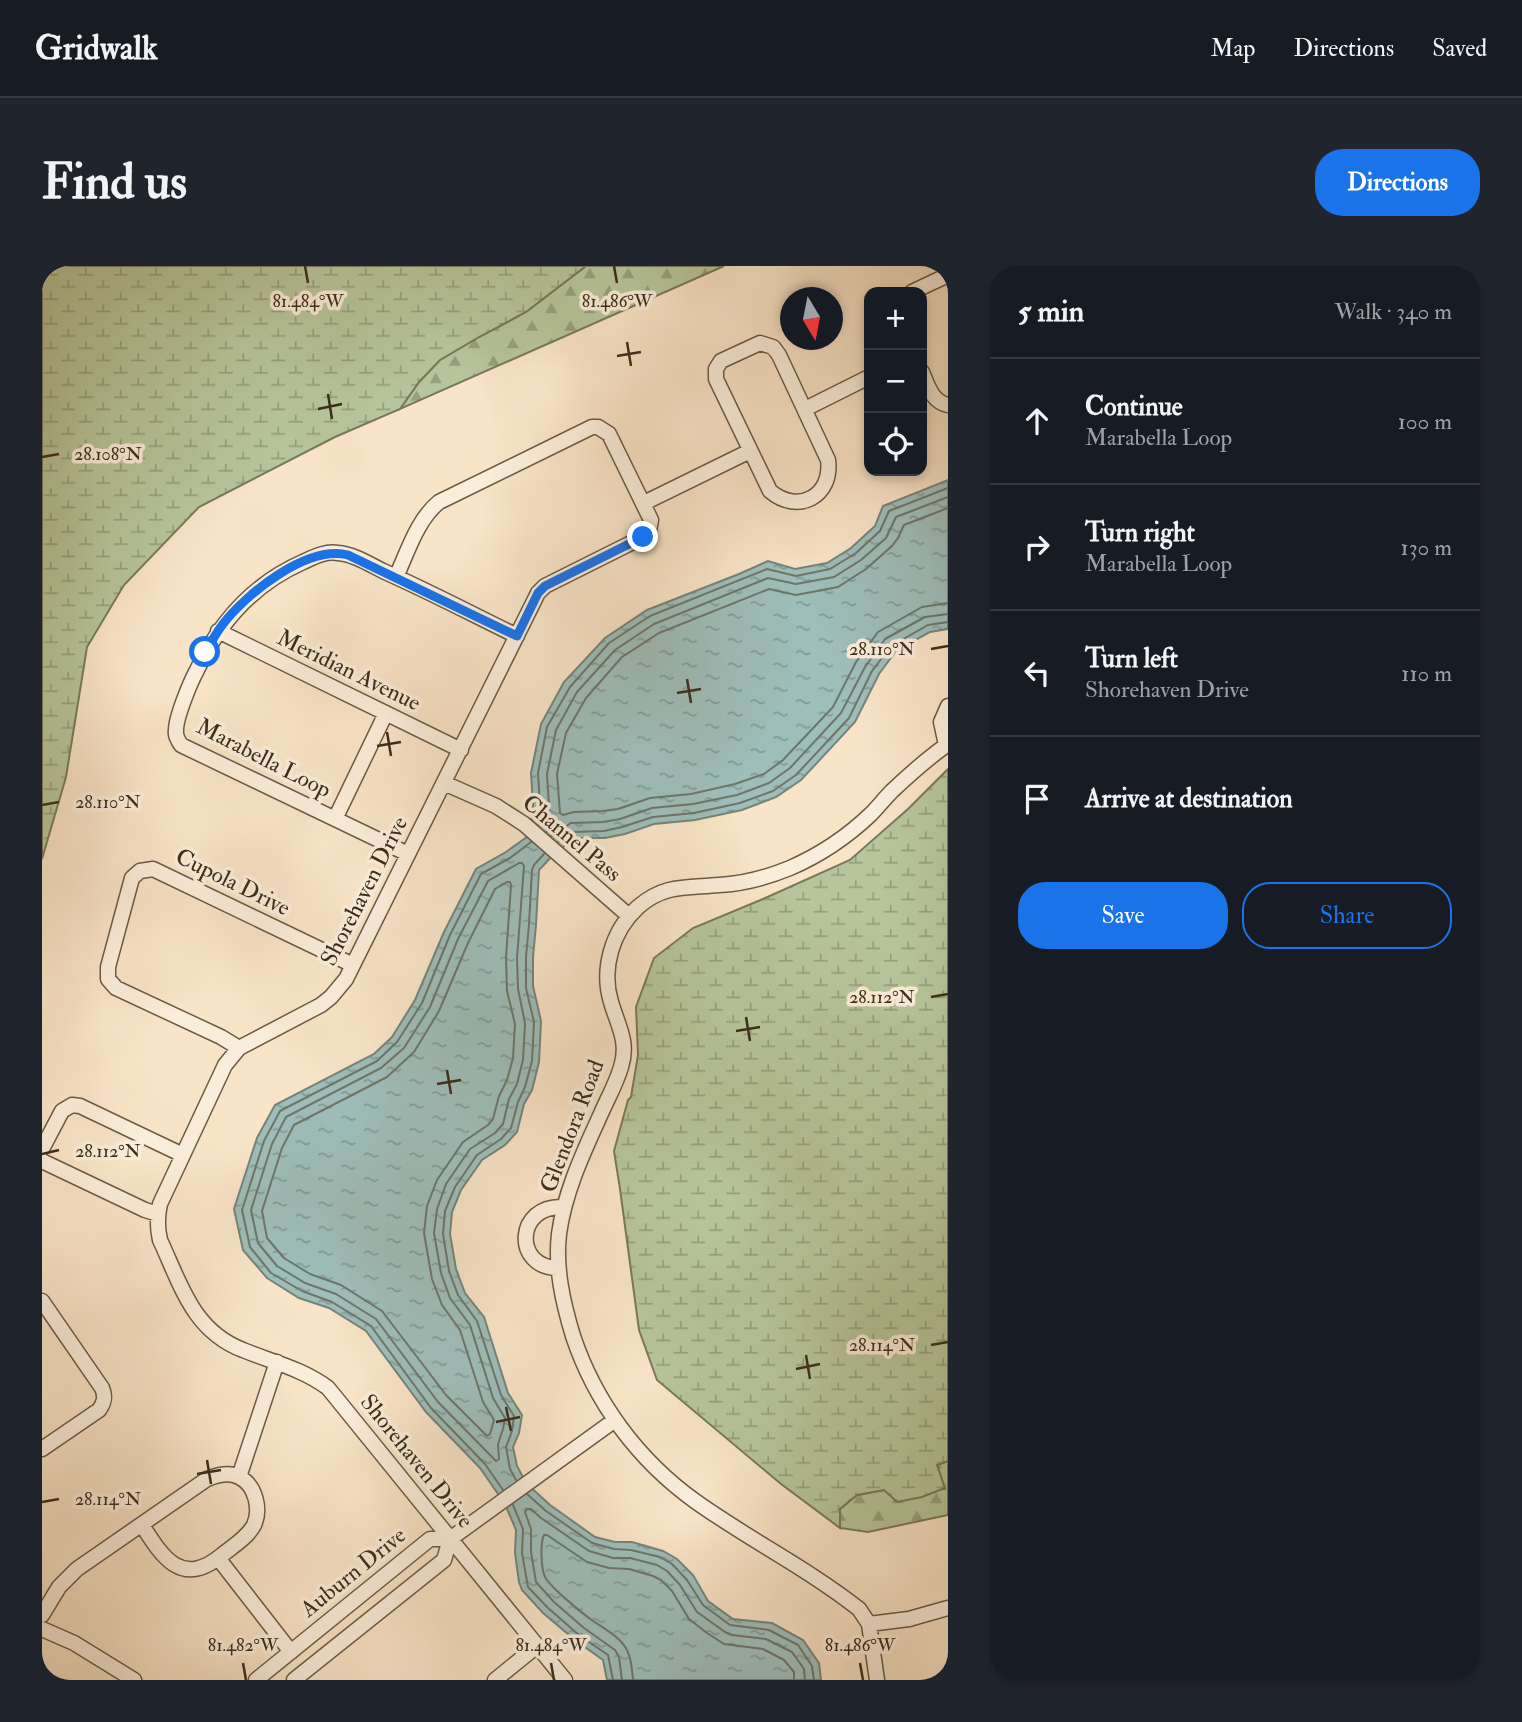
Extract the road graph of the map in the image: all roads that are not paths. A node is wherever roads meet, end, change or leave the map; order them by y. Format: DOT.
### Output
graph roads {
  1 [pos="948,275"];
  2 [pos="923,287"];
  3 [pos="864,380"];
  4 [pos="927,382"];
  5 [pos="948,405"];
  6 [pos="805,409"];
  7 [pos="750,451"];
  8 [pos="644,503"];
  9 [pos="396,577"];
  10 [pos="218,631"];
  11 [pos="517,636"];
  12 [pos="948,706"];
  13 [pos="386,713"];
  14 [pos="947,744"];
  15 [pos="461,750"];
  16 [pos="444,783"];
  17 [pos="335,819"];
  18 [pos="408,854"];
  19 [pos="629,916"];
  20 [pos="353,965"];
  21 [pos="239,1048"];
  22 [pos="42,1149"];
  23 [pos="183,1155"];
  24 [pos="42,1161"];
  25 [pos="564,1208"];
  26 [pos="158,1214"];
  27 [pos="558,1268"];
  28 [pos="42,1301"];
  29 [pos="276,1362"];
  30 [pos="615,1420"];
  31 [pos="42,1449"];
  32 [pos="239,1477"];
  33 [pos="142,1525"];
  34 [pos="450,1539"];
  35 [pos="218,1559"];
  36 [pos="948,1608"];
  37 [pos="42,1615"];
  38 [pos="869,1624"];
  39 [pos="42,1629"];
  40 [pos="537,1646"];
  41 [pos="291,1652"];
  42 [pos="134,1680"];
  43 [pos="256,1680"];
  44 [pos="294,1680"];
  45 [pos="495,1680"];
  46 [pos="565,1680"];
  47 [pos="877,1680"];
  1 -- 2 [label="street"];
  3 -- 6 [label="street"];
  4 -- 5 [label="street"];
  6 -- 7 [label="street"];
  6 -- 7 [label="street"];
  7 -- 8 [label="street"];
  8 -- 9 [label="street"];
  8 -- 11 [label="street, Shorehaven Drive"];
  9 -- 10 [label="street, Marabella Loop"];
  9 -- 11 [label="street, Marabella Loop"];
  10 -- 13 [label="street, Meridian Avenue"];
  10 -- 17 [label="street, Marabella Loop"];
  11 -- 15 [label="street, Shorehaven Drive"];
  12 -- 14 [label="street"];
  13 -- 15 [label="street, Meridian Avenue"];
  13 -- 17 [label="street"];
  14 -- 19 [label="street, Glendora Road"];
  15 -- 16 [label="street, Shorehaven Drive"];
  16 -- 18 [label="street, Shorehaven Drive"];
  16 -- 19 [label="street, Channel Pass"];
  17 -- 18 [label="street, Marabella Loop"];
  18 -- 20 [label="street, Shorehaven Drive"];
  19 -- 25 [label="street, Glendora Road"];
  20 -- 21 [label="street, Shorehaven Drive"];
  20 -- 21 [label="street, Cupola Drive"];
  21 -- 23 [label="street, Shorehaven Drive"];
  22 -- 23 [label="street"];
  23 -- 26 [label="street, Shorehaven Drive"];
  24 -- 26 [label="street"];
  25 -- 27 [label="street, Glendora Road"];
  25 -- 27 [label="street"];
  26 -- 29 [label="street, Shorehaven Drive"];
  27 -- 30 [label="street, Glendora Road"];
  28 -- 31 [label="street"];
  29 -- 32 [label="street"];
  29 -- 34 [label="street, Shorehaven Drive"];
  30 -- 34 [label="street, Auburn Drive"];
  30 -- 38 [label="street, Glendora Road"];
  32 -- 33 [label="street"];
  32 -- 35 [label="street"];
  33 -- 35 [label="street"];
  33 -- 37 [label="street"];
  34 -- 40 [label="street, Shorehaven Drive"];
  34 -- 41 [label="street, Auburn Drive"];
  34 -- 44 [label="street, Auburn Drive"];
  35 -- 41 [label="street"];
  36 -- 38 [label="street"];
  38 -- 47 [label="street"];
  39 -- 42 [label="street"];
  40 -- 45 [label="street"];
  40 -- 46 [label="street, Shorehaven Drive"];
  41 -- 43 [label="street, Auburn Drive"];
}
